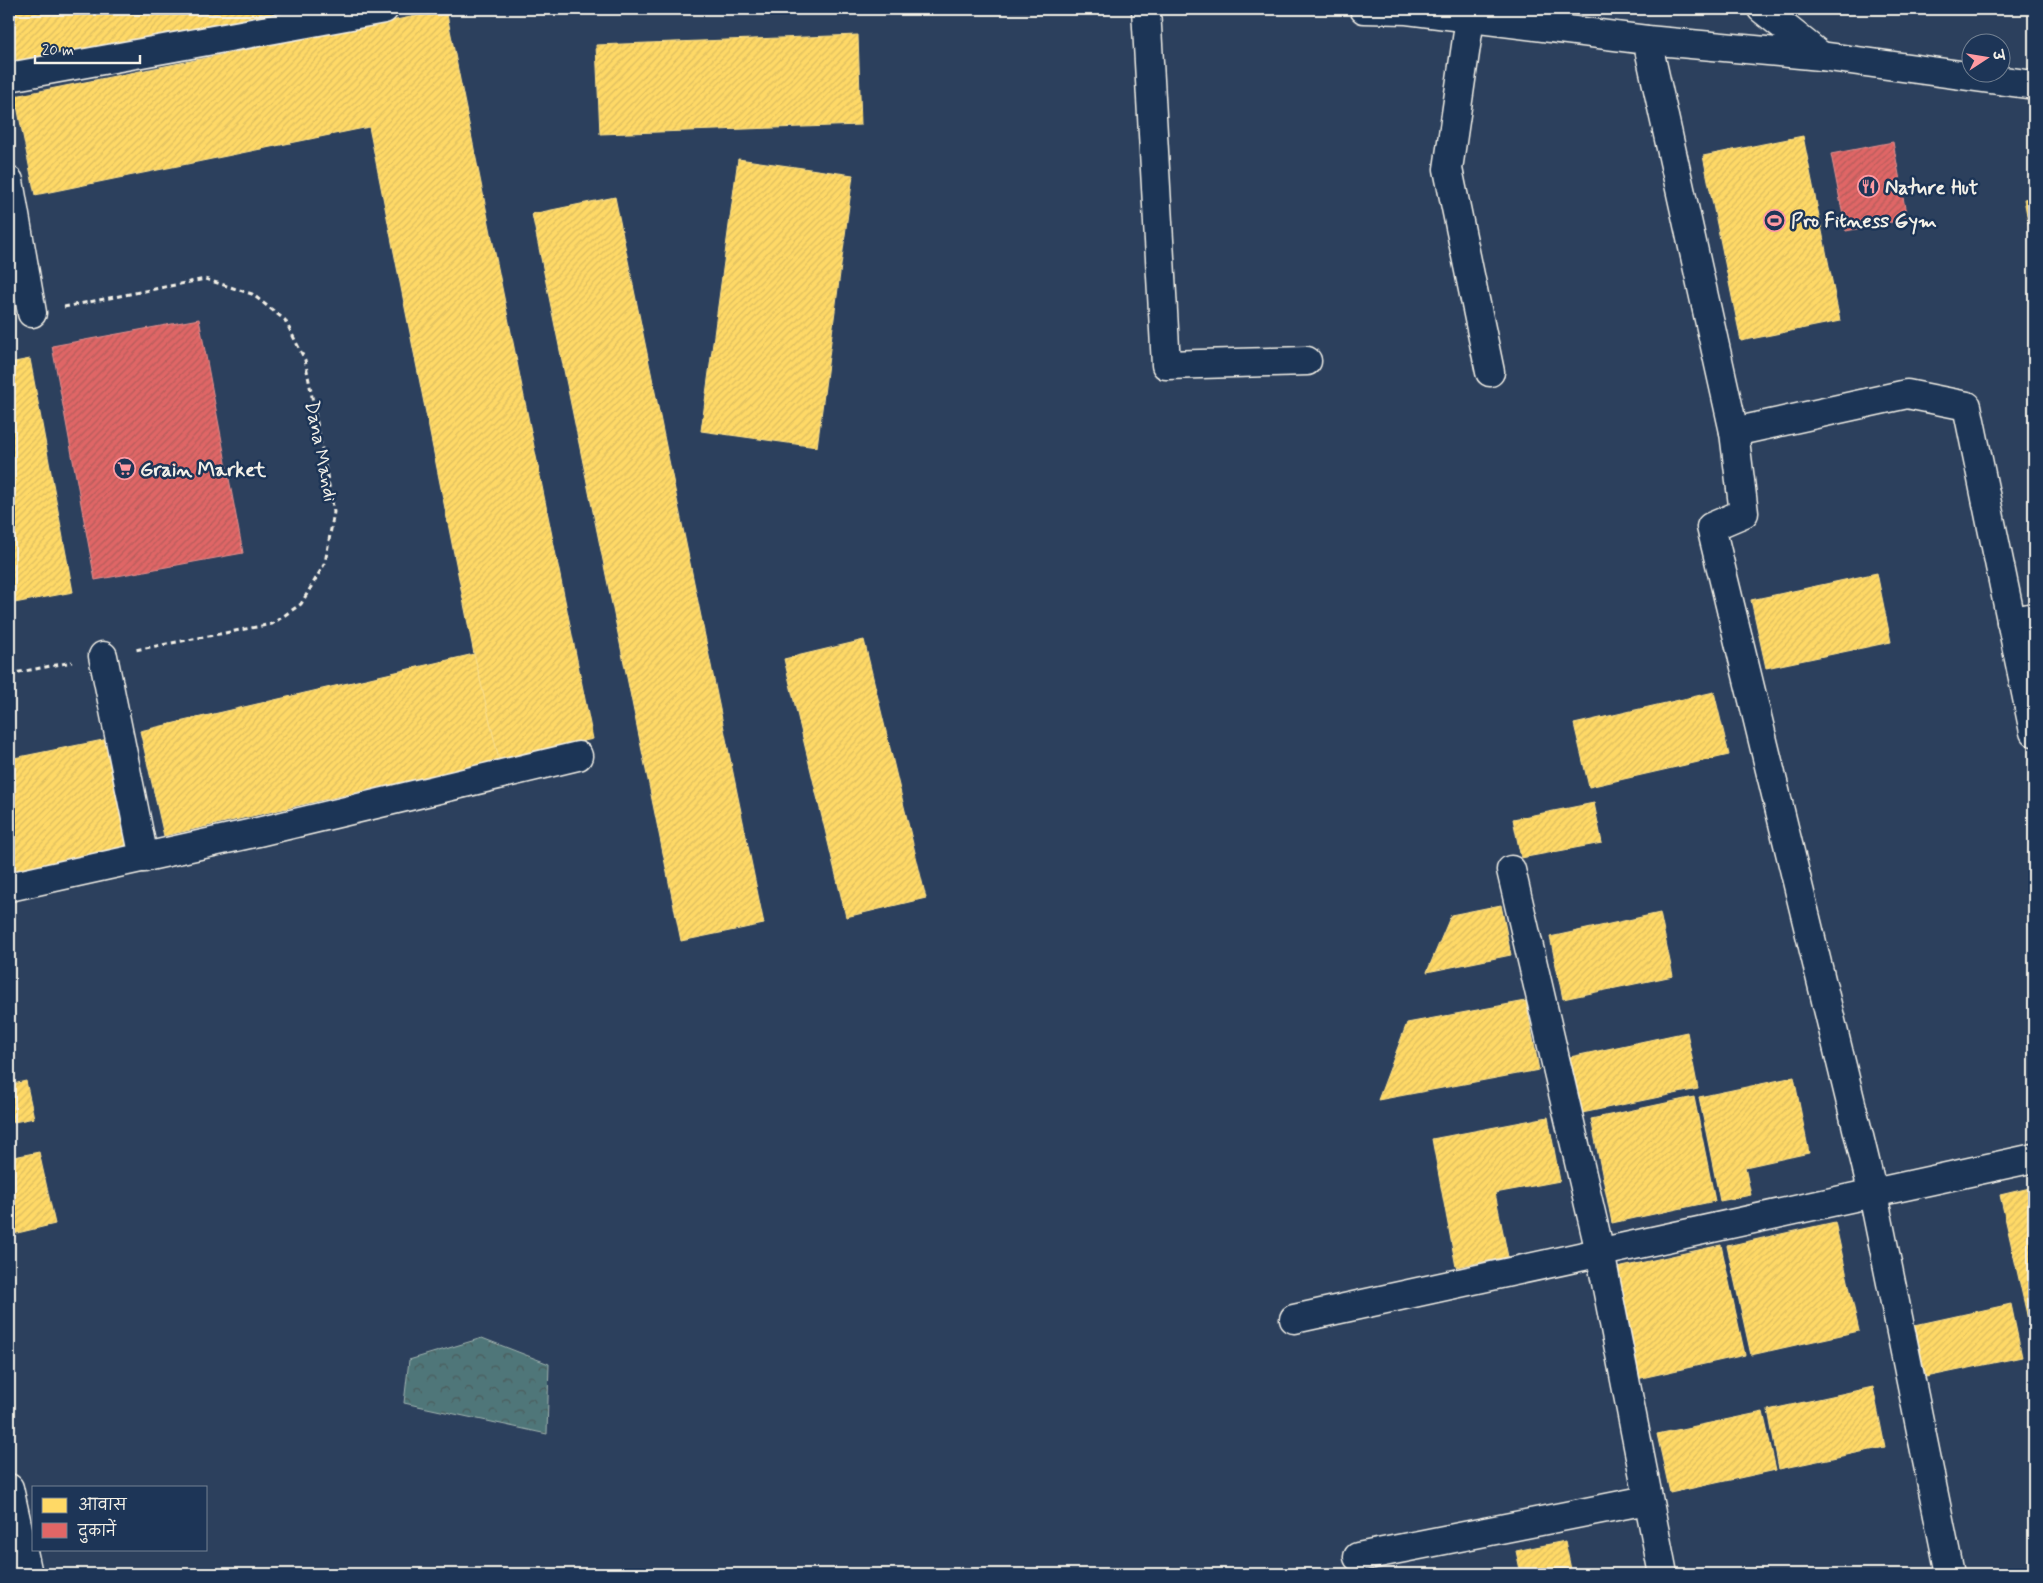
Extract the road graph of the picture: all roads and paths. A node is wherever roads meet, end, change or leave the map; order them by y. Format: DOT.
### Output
graph roads {
  1 [pos="384,9"];
  2 [pos="1146,9"];
  3 [pos="1364,9"];
  4 [pos="1762,9"];
  5 [pos="1470,18"];
  6 [pos="1648,40"];
  7 [pos="1821,56"];
  8 [pos="9,77"];
  9 [pos="2034,85"];
  10 [pos="9,181"];
  11 [pos="32,313"];
  12 [pos="1307,361"];
  13 [pos="1490,372"];
  14 [pos="1734,432"];
  15 [pos="2023,619"];
  16 [pos="103,656"];
  17 [pos="9,674"];
  18 [pos="2034,732"];
  19 [pos="578,756"];
  20 [pos="144,858"];
  21 [pos="1511,870"];
  22 [pos="9,888"];
  23 [pos="2034,1158"];
  24 [pos="1873,1194"];
  25 [pos="1600,1252"];
  26 [pos="1294,1319"];
  27 [pos="9,1488"];
  28 [pos="1648,1500"];
  29 [pos="1358,1556"];
  30 [pos="28,1574"];
  31 [pos="1663,1574"];
  32 [pos="1950,1574"];
  1 -- 8 [label="street"];
  2 -- 12 [label="street"];
  3 -- 5 [label="street"];
  4 -- 7 [label="street"];
  5 -- 6 [label="street"];
  5 -- 13 [label="street"];
  6 -- 7 [label="street"];
  6 -- 14 [label="street"];
  7 -- 9 [label="street"];
  10 -- 11 [label="street"];
  11 -- 16 [label="path, Dana Mandi"];
  14 -- 15 [label="street"];
  14 -- 24 [label="street"];
  15 -- 18 [label="street"];
  16 -- 17 [label="path, Dana Mandi"];
  16 -- 20 [label="street"];
  19 -- 20 [label="street"];
  20 -- 22 [label="street"];
  21 -- 25 [label="street"];
  23 -- 24 [label="street"];
  24 -- 25 [label="street"];
  24 -- 32 [label="street"];
  25 -- 26 [label="street"];
  25 -- 28 [label="street"];
  27 -- 30 [label="street"];
  28 -- 29 [label="street"];
  28 -- 31 [label="street"];
}
